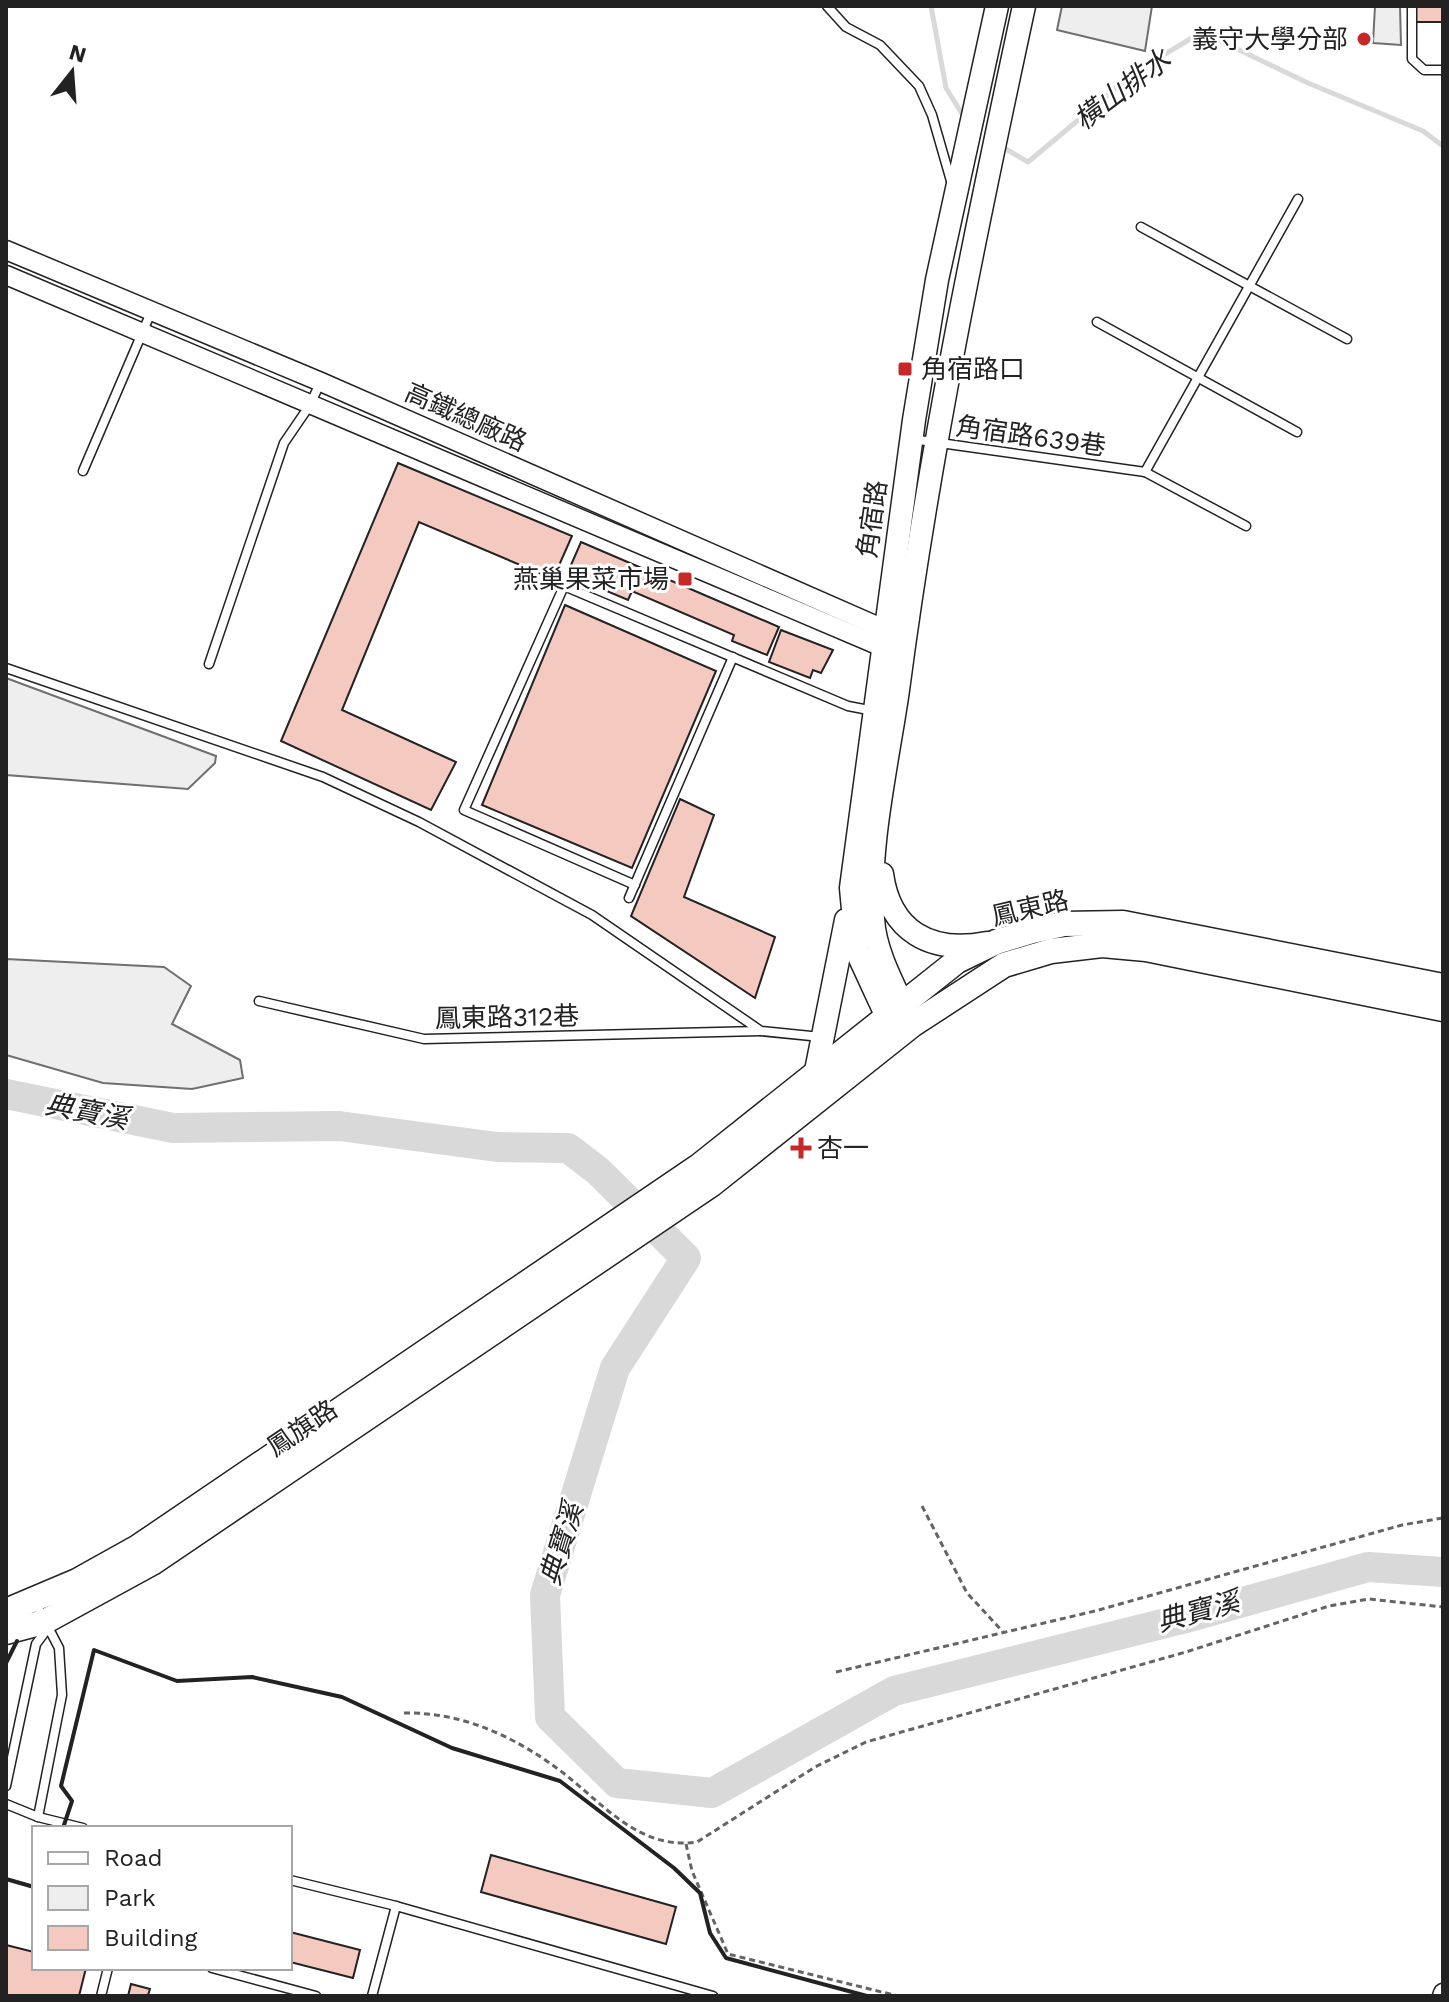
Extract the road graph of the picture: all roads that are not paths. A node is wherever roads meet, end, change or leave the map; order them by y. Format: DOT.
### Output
graph roads {
  1 [pos="827,6"];
  2 [pos="997,6"];
  3 [pos="1024,6"];
  4 [pos="1412,6"];
  5 [pos="1443,70"];
  6 [pos="955,194"];
  7 [pos="1298,199"];
  8 [pos="1141,227"];
  9 [pos="6,250"];
  10 [pos="6,275"];
  11 [pos="1250,286"];
  12 [pos="152,310"];
  13 [pos="1097,322"];
  14 [pos="143,331"];
  15 [pos="1347,339"];
  16 [pos="1198,378"];
  17 [pos="321,382"];
  18 [pos="310,405"];
  19 [pos="1297,432"];
  20 [pos="911,439"];
  21 [pos="935,442"];
  22 [pos="83,471"];
  23 [pos="1145,472"];
  24 [pos="1246,526"];
  25 [pos="894,641"];
  26 [pos="733,657"];
  27 [pos="209,664"];
  28 [pos="6,668"];
  29 [pos="884,713"];
  30 [pos="877,841"];
  31 [pos="635,885"];
  32 [pos="851,888"];
  33 [pos="629,898"];
  34 [pos="996,942"];
  35 [pos="1443,986"];
  36 [pos="259,1001"];
  37 [pos="1443,1009"];
  38 [pos="899,1021"];
  39 [pos="761,1031"];
  40 [pos="825,1038"];
  41 [pos="815,1076"];
  42 [pos="706,1175"];
  43 [pos="6,1611"];
  44 [pos="42,1617"];
  45 [pos="6,1632"];
  46 [pos="6,1786"];
  47 [pos="6,1804"];
  48 [pos="38,1817"];
  49 [pos="75,1826"];
  50 [pos="292,1880"];
  51 [pos="396,1906"];
  52 [pos="108,1970"];
  53 [pos="219,1970"];
  54 [pos="101,1996"];
  55 [pos="316,1996"];
  56 [pos="372,1996"];
  57 [pos="713,1996"];
  1 -- 6 [label="lane"];
  2 -- 6 [label="main road, 角宿路"];
  3 -- 21 [label="main road, 角宿路"];
  4 -- 5 [label="lane"];
  6 -- 20 [label="main road, 角宿路"];
  7 -- 11 [label="lane"];
  8 -- 11 [label="lane"];
  9 -- 12 [label="street, 高鐵總廠路"];
  10 -- 14 [label="street, 高鐵總廠路"];
  11 -- 15 [label="lane"];
  11 -- 16 [label="lane"];
  12 -- 14 [label="lane"];
  12 -- 17 [label="street, 高鐵總廠路"];
  13 -- 16 [label="lane"];
  14 -- 18 [label="street, 高鐵總廠路"];
  14 -- 22 [label="lane"];
  16 -- 19 [label="lane"];
  16 -- 23 [label="lane"];
  17 -- 18 [label="lane"];
  17 -- 25 [label="street, 高鐵總廠路"];
  18 -- 25 [label="street, 高鐵總廠路"];
  18 -- 27 [label="lane"];
  20 -- 21 [label="lane, 角宿路639巷"];
  20 -- 25 [label="main road, 角宿路"];
  21 -- 23 [label="lane, 角宿路639巷"];
  21 -- 25 [label="main road, 角宿路"];
  23 -- 24 [label="lane, 角宿路639巷"];
  25 -- 29 [label="main road, 角宿路"];
  26 -- 29 [label="lane"];
  26 -- 31 [label="lane"];
  26 -- 31 [label="lane"];
  28 -- 39 [label="lane"];
  29 -- 30 [label="main road, 角宿路"];
  29 -- 32 [label="main road, 角宿路"];
  30 -- 34 [label="main road"];
  30 -- 38 [label="main road, 角宿路"];
  31 -- 33 [label="lane"];
  32 -- 38 [label="main road, 角宿路"];
  32 -- 40 [label="main road"];
  34 -- 35 [label="main road, 鳳東路"];
  34 -- 38 [label="main road, 鳳東路"];
  36 -- 39 [label="lane, 鳳東路312巷"];
  37 -- 38 [label="main road, 鳳東路"];
  38 -- 41 [label="main road, 鳳東路"];
  38 -- 42 [label="main road, 鳳東路"];
  39 -- 40 [label="lane, 鳳東路312巷"];
  40 -- 41 [label="main road"];
  41 -- 42 [label="main road, 鳳東路"];
  42 -- 44 [label="main road, 鳳旗路"];
  43 -- 44 [label="main road, 鳳旗路"];
  44 -- 45 [label="main road, 鳳旗路"];
  44 -- 46 [label="lane"];
  44 -- 48 [label="lane"];
  47 -- 48 [label="lane"];
  48 -- 49 [label="lane"];
  50 -- 51 [label="lane"];
  51 -- 56 [label="lane"];
  51 -- 57 [label="lane"];
  52 -- 54 [label="lane"];
  53 -- 55 [label="lane"];
}
